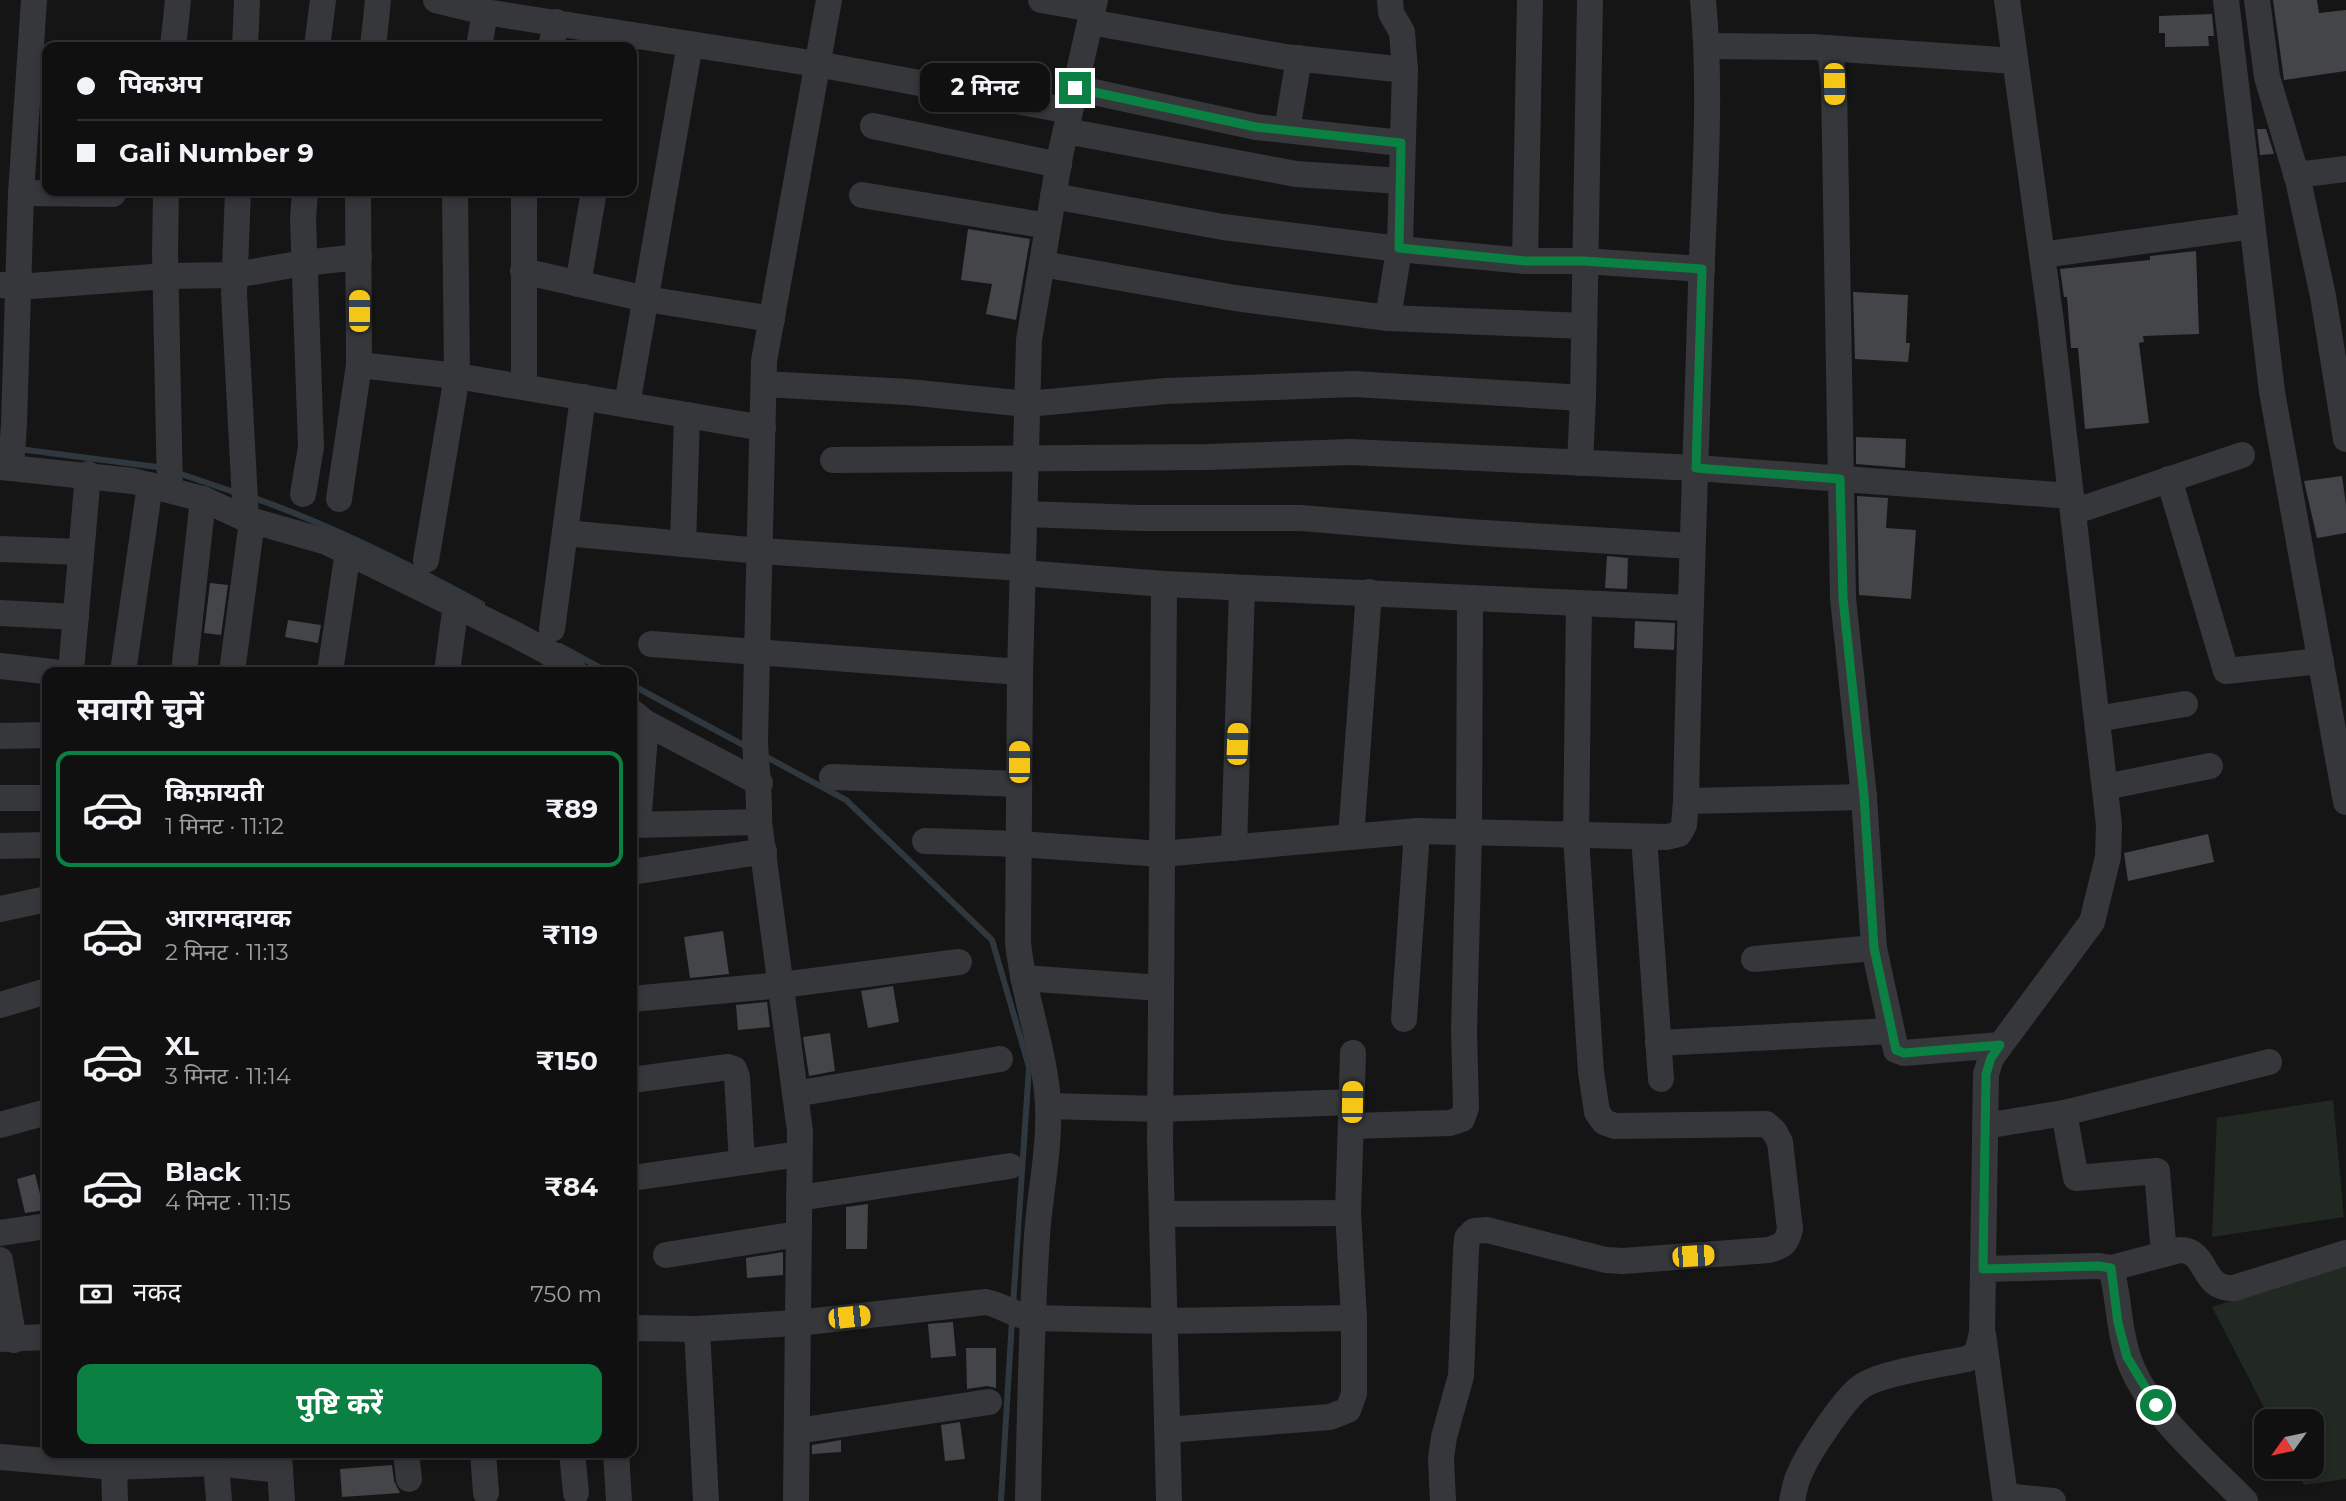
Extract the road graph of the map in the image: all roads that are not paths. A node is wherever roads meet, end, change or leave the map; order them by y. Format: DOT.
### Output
graph roads {
  1 [pos="34,0"];
  2 [pos="178,0"];
  3 [pos="247,0"];
  4 [pos="323,0"];
  5 [pos="378,0"];
  6 [pos="436,0"];
  7 [pos="828,0"];
  8 [pos="1041,0"];
  9 [pos="1390,0"];
  10 [pos="1530,0"];
  11 [pos="1590,0"];
  12 [pos="1703,0"];
  13 [pos="2007,0"];
  14 [pos="2226,0"];
  15 [pos="2257,0"];
  16 [pos="1092,10"];
  17 [pos="485,12"];
  18 [pos="553,35"];
  19 [pos="620,40"];
  20 [pos="174,42"];
  21 [pos="245,42"];
  22 [pos="318,42"];
  23 [pos="374,42"];
  24 [pos="480,42"];
  25 [pos="690,44"];
  26 [pos="1707,46"];
  27 [pos="1830,48"];
  28 [pos="1299,58"];
  29 [pos="2015,61"];
  30 [pos="817,64"];
  31 [pos="1405,70"];
  32 [pos="1070,110"];
  33 [pos="873,126"];
  34 [pos="1287,130"];
  35 [pos="1401,143"];
  36 [pos="1059,165"];
  37 [pos="2346,169"];
  38 [pos="2297,175"];
  39 [pos="1401,181"];
  40 [pos="21,193"];
  41 [pos="42,193"];
  42 [pos="862,195"];
  43 [pos="166,196"];
  44 [pos="239,196"];
  45 [pos="304,196"];
  46 [pos="358,196"];
  47 [pos="455,196"];
  48 [pos="524,196"];
  49 [pos="593,196"];
  50 [pos="1053,196"];
  51 [pos="1048,226"];
  52 [pos="2252,226"];
  53 [pos="10,232"];
  54 [pos="1399,248"];
  55 [pos="2042,255"];
  56 [pos="359,257"];
  57 [pos="1525,261"];
  58 [pos="1584,261"];
  59 [pos="304,263"];
  60 [pos="1042,264"];
  61 [pos="1702,269"];
  62 [pos="523,271"];
  63 [pos="166,275"];
  64 [pos="235,275"];
  65 [pos="578,284"];
  66 [pos="9,286"];
  67 [pos="646,299"];
  68 [pos="1388,318"];
  69 [pos="772,320"];
  70 [pos="1584,326"];
  71 [pos="359,365"];
  72 [pos="457,376"];
  73 [pos="764,384"];
  74 [pos="524,387"];
  75 [pos="583,397"];
  76 [pos="1583,398"];
  77 [pos="1027,404"];
  78 [pos="627,405"];
  79 [pos="687,415"];
  80 [pos="763,428"];
  81 [pos="2346,439"];
  82 [pos="2242,455"];
  83 [pos="9,458"];
  84 [pos="1026,459"];
  85 [pos="833,460"];
  86 [pos="1580,463"];
  87 [pos="1696,468"];
  88 [pos="88,474"];
  89 [pos="1840,479"];
  90 [pos="165,480"];
  91 [pos="2169,480"];
  92 [pos="303,494"];
  93 [pos="203,499"];
  94 [pos="339,499"];
  95 [pos="2072,504"];
  96 [pos="247,510"];
  97 [pos="1025,514"];
  98 [pos="565,533"];
  99 [pos="683,544"];
  100 [pos="1692,546"];
  101 [pos="0,549"];
  102 [pos="348,551"];
  103 [pos="760,551"];
  104 [pos="81,552"];
  105 [pos="426,561"];
  106 [pos="1024,568"];
  107 [pos="1164,584"];
  108 [pos="1242,588"];
  109 [pos="1369,592"];
  110 [pos="1470,598"];
  111 [pos="1579,603"];
  112 [pos="456,604"];
  113 [pos="1689,608"];
  114 [pos="0,613"];
  115 [pos="76,617"];
  116 [pos="651,644"];
  117 [pos="549,651"];
  118 [pos="758,654"];
  119 [pos="2320,661"];
  120 [pos="0,666"];
  121 [pos="71,667"];
  122 [pos="124,667"];
  123 [pos="185,667"];
  124 [pos="232,667"];
  125 [pos="331,667"];
  126 [pos="448,667"];
  127 [pos="569,667"];
  128 [pos="42,671"];
  129 [pos="1020,672"];
  130 [pos="2185,704"];
  131 [pos="639,718"];
  132 [pos="2097,719"];
  133 [pos="42,735"];
  134 [pos="0,736"];
  135 [pos="2210,766"];
  136 [pos="637,771"];
  137 [pos="758,776"];
  138 [pos="832,777"];
  139 [pos="1019,785"];
  140 [pos="2105,787"];
  141 [pos="1864,796"];
  142 [pos="0,798"];
  143 [pos="42,798"];
  144 [pos="1686,801"];
  145 [pos="2346,802"];
  146 [pos="759,822"];
  147 [pos="637,824"];
  148 [pos="1417,831"];
  149 [pos="1469,834"];
  150 [pos="1576,836"];
  151 [pos="1351,837"];
  152 [pos="1644,837"];
  153 [pos="925,841"];
  154 [pos="1018,844"];
  155 [pos="42,845"];
  156 [pos="0,846"];
  157 [pos="1234,848"];
  158 [pos="764,852"];
  159 [pos="1162,854"];
  160 [pos="637,871"];
  161 [pos="42,900"];
  162 [pos="0,909"];
  163 [pos="1874,948"];
  164 [pos="1754,959"];
  165 [pos="959,962"];
  166 [pos="1023,978"];
  167 [pos="782,985"];
  168 [pos="1161,988"];
  169 [pos="42,992"];
  170 [pos="637,999"];
  171 [pos="0,1005"];
  172 [pos="1405,1018"];
  173 [pos="1891,1031"];
  174 [pos="1658,1043"];
  175 [pos="2000,1045"];
  176 [pos="1353,1053"];
  177 [pos="1000,1059"];
  178 [pos="2269,1062"];
  179 [pos="637,1079"];
  180 [pos="1661,1079"];
  181 [pos="795,1094"];
  182 [pos="1048,1106"];
  183 [pos="1160,1109"];
  184 [pos="42,1113"];
  185 [pos="2064,1113"];
  186 [pos="1352,1114"];
  187 [pos="0,1125"];
  188 [pos="1985,1126"];
  189 [pos="799,1154"];
  190 [pos="742,1162"];
  191 [pos="1010,1166"];
  192 [pos="637,1177"];
  193 [pos="799,1198"];
  194 [pos="1348,1213"];
  195 [pos="1162,1214"];
  196 [pos="42,1227"];
  197 [pos="0,1233"];
  198 [pos="798,1234"];
  199 [pos="2346,1253"];
  200 [pos="2164,1254"];
  201 [pos="666,1255"];
  202 [pos="0,1260"];
  203 [pos="2111,1268"];
  204 [pos="1983,1269"];
  205 [pos="1025,1317"];
  206 [pos="1354,1318"];
  207 [pos="1164,1321"];
  208 [pos="797,1322"];
  209 [pos="637,1328"];
  210 [pos="697,1329"];
  211 [pos="1982,1333"];
  212 [pos="42,1337"];
  213 [pos="7,1340"];
  214 [pos="989,1402"];
  215 [pos="797,1430"];
  216 [pos="1167,1430"];
  217 [pos="0,1457"];
  218 [pos="406,1458"];
  219 [pos="483,1458"];
  220 [pos="573,1458"];
  221 [pos="616,1458"];
  222 [pos="279,1462"];
  223 [pos="216,1463"];
  224 [pos="114,1467"];
  225 [pos="409,1479"];
  226 [pos="486,1493"];
  227 [pos="576,1493"];
  228 [pos="115,1501"];
  229 [pos="219,1501"];
  230 [pos="282,1501"];
  231 [pos="619,1501"];
  232 [pos="706,1501"];
  233 [pos="796,1501"];
  234 [pos="1028,1501"];
  235 [pos="1169,1501"];
  236 [pos="1443,1501"];
  237 [pos="1792,1501"];
  238 [pos="2053,1501"];
  239 [pos="2245,1501"];
  1 -- 40 [label="street"];
  2 -- 20 [label="street"];
  3 -- 21 [label="street"];
  4 -- 22 [label="street"];
  5 -- 23 [label="street"];
  6 -- 17 [label="street"];
  7 -- 30 [label="street"];
  8 -- 16 [label="street"];
  9 -- 31 [label="street"];
  10 -- 57 [label="street"];
  11 -- 58 [label="street"];
  12 -- 26 [label="street"];
  13 -- 29 [label="street"];
  14 -- 52 [label="street"];
  15 -- 38 [label="street"];
  16 -- 28 [label="street"];
  16 -- 32 [label="street"];
  17 -- 18 [label="street"];
  17 -- 24 [label="street"];
  18 -- 19 [label="street"];
  19 -- 25 [label="street"];
  25 -- 30 [label="street"];
  25 -- 67 [label="street"];
  26 -- 27 [label="street"];
  26 -- 61 [label="street"];
  27 -- 29 [label="street"];
  27 -- 89 [label="street"];
  28 -- 31 [label="street"];
  28 -- 34 [label="street"];
  29 -- 55 [label="street"];
  30 -- 32 [label="street"];
  30 -- 69 [label="street"];
  31 -- 35 [label="street"];
  32 -- 34 [label="street"];
  32 -- 36 [label="street"];
  32 -- 39 [label="street"];
  33 -- 36 [label="street"];
  34 -- 35 [label="street"];
  35 -- 39 [label="street"];
  36 -- 50 [label="street"];
  37 -- 38 [label="street"];
  38 -- 81 [label="street"];
  39 -- 54 [label="street"];
  40 -- 41 [label="street"];
  40 -- 53 [label="street"];
  42 -- 51 [label="street"];
  43 -- 63 [label="street"];
  44 -- 64 [label="street"];
  45 -- 59 [label="street"];
  46 -- 56 [label="street"];
  47 -- 72 [label="street"];
  48 -- 62 [label="street"];
  49 -- 65 [label="street"];
  50 -- 51 [label="street"];
  50 -- 54 [label="street"];
  51 -- 60 [label="street"];
  52 -- 55 [label="street"];
  52 -- 119 [label="street"];
  53 -- 66 [label="street"];
  54 -- 57 [label="street"];
  54 -- 68 [label="street"];
  55 -- 95 [label="street"];
  56 -- 59 [label="street"];
  56 -- 71 [label="street"];
  57 -- 58 [label="street"];
  58 -- 61 [label="street"];
  58 -- 70 [label="street"];
  59 -- 64 [label="street"];
  59 -- 92 [label="street"];
  60 -- 68 [label="street"];
  60 -- 77 [label="street"];
  61 -- 87 [label="street"];
  62 -- 65 [label="street"];
  62 -- 74 [label="street"];
  63 -- 64 [label="street"];
  63 -- 66 [label="street"];
  63 -- 90 [label="street"];
  64 -- 96 [label="street"];
  65 -- 67 [label="street"];
  66 -- 83 [label="street"];
  67 -- 69 [label="street"];
  67 -- 78 [label="street"];
  68 -- 70 [label="street"];
  69 -- 73 [label="street"];
  70 -- 76 [label="street"];
  71 -- 72 [label="street"];
  71 -- 94 [label="street"];
  72 -- 74 [label="street"];
  72 -- 105 [label="street"];
  73 -- 77 [label="street"];
  73 -- 80 [label="street"];
  74 -- 75 [label="street"];
  75 -- 78 [label="street"];
  75 -- 98 [label="street"];
  76 -- 77 [label="street"];
  76 -- 86 [label="street"];
  77 -- 84 [label="street"];
  78 -- 79 [label="street"];
  79 -- 80 [label="street"];
  79 -- 99 [label="street"];
  80 -- 103 [label="street"];
  82 -- 91 [label="street"];
  83 -- 88 [label="street"];
  84 -- 85 [label="street"];
  84 -- 86 [label="street"];
  84 -- 97 [label="street"];
  86 -- 87 [label="street"];
  87 -- 89 [label="street"];
  87 -- 100 [label="street"];
  88 -- 90 [label="street"];
  88 -- 104 [label="street"];
  89 -- 95 [label="street"];
  89 -- 141 [label="street"];
  90 -- 93 [label="street"];
  90 -- 122 [label="street"];
  91 -- 95 [label="street"];
  91 -- 119 [label="street"];
  93 -- 96 [label="street"];
  93 -- 123 [label="street"];
  95 -- 132 [label="street"];
  96 -- 102 [label="street"];
  96 -- 124 [label="street"];
  97 -- 100 [label="street"];
  97 -- 106 [label="street"];
  98 -- 99 [label="street"];
  98 -- 117 [label="street"];
  99 -- 103 [label="street"];
  100 -- 113 [label="street"];
  101 -- 104 [label="street"];
  102 -- 112 [label="street"];
  102 -- 125 [label="street"];
  103 -- 106 [label="street"];
  103 -- 118 [label="street"];
  104 -- 115 [label="street"];
  106 -- 107 [label="street"];
  106 -- 129 [label="street"];
  107 -- 108 [label="street"];
  107 -- 159 [label="street"];
  108 -- 109 [label="street"];
  108 -- 157 [label="street"];
  109 -- 110 [label="street"];
  109 -- 151 [label="street"];
  110 -- 111 [label="street"];
  110 -- 149 [label="street"];
  111 -- 113 [label="street"];
  111 -- 150 [label="street"];
  112 -- 117 [label="street"];
  112 -- 126 [label="street"];
  113 -- 144 [label="street"];
  114 -- 115 [label="street"];
  115 -- 121 [label="street"];
  116 -- 118 [label="street"];
  117 -- 127 [label="street"];
  118 -- 129 [label="street"];
  118 -- 137 [label="street"];
  119 -- 145 [label="street"];
  120 -- 128 [label="street"];
  129 -- 139 [label="street"];
  130 -- 132 [label="street"];
  131 -- 136 [label="street"];
  131 -- 137 [label="street"];
  132 -- 140 [label="street"];
  133 -- 134 [label="street"];
  135 -- 140 [label="street"];
  137 -- 146 [label="street"];
  138 -- 139 [label="street"];
  139 -- 154 [label="street"];
  140 -- 175 [label="street"];
  141 -- 144 [label="street"];
  141 -- 163 [label="street"];
  142 -- 143 [label="street"];
  144 -- 152 [label="street"];
  146 -- 147 [label="street"];
  146 -- 158 [label="street"];
  148 -- 149 [label="street"];
  148 -- 151 [label="street"];
  148 -- 172 [label="street"];
  149 -- 150 [label="street"];
  149 -- 186 [label="street"];
  150 -- 152 [label="street"];
  150 -- 236 [label="street"];
  151 -- 157 [label="street"];
  152 -- 174 [label="street"];
  153 -- 154 [label="street"];
  154 -- 159 [label="street"];
  154 -- 166 [label="street"];
  155 -- 156 [label="street"];
  157 -- 159 [label="street"];
  158 -- 160 [label="street"];
  158 -- 167 [label="street"];
  159 -- 168 [label="street"];
  161 -- 162 [label="street"];
  163 -- 164 [label="street"];
  163 -- 173 [label="street"];
  165 -- 167 [label="street"];
  166 -- 168 [label="street"];
  166 -- 182 [label="street"];
  167 -- 170 [label="street"];
  167 -- 181 [label="street"];
  168 -- 183 [label="street"];
  169 -- 171 [label="street"];
  173 -- 174 [label="street"];
  173 -- 175 [label="street"];
  174 -- 180 [label="street"];
  175 -- 188 [label="street"];
  176 -- 186 [label="street"];
  177 -- 181 [label="street"];
  178 -- 185 [label="street"];
  179 -- 190 [label="street"];
  181 -- 189 [label="street"];
  182 -- 183 [label="street"];
  182 -- 205 [label="street"];
  183 -- 186 [label="street"];
  183 -- 195 [label="street"];
  184 -- 187 [label="street"];
  185 -- 188 [label="street"];
  185 -- 200 [label="street"];
  186 -- 194 [label="street"];
  188 -- 204 [label="street"];
  189 -- 190 [label="street"];
  189 -- 193 [label="street"];
  190 -- 192 [label="street"];
  191 -- 193 [label="street"];
  193 -- 198 [label="street"];
  194 -- 195 [label="street"];
  194 -- 206 [label="street"];
  195 -- 207 [label="street"];
  196 -- 197 [label="street"];
  198 -- 201 [label="street"];
  198 -- 208 [label="street"];
  199 -- 200 [label="street"];
  200 -- 203 [label="street"];
  202 -- 213 [label="street"];
  203 -- 204 [label="street"];
  203 -- 239 [label="street"];
  204 -- 211 [label="street"];
  205 -- 207 [label="street"];
  205 -- 208 [label="street"];
  205 -- 234 [label="street"];
  206 -- 207 [label="street"];
  206 -- 216 [label="street"];
  207 -- 216 [label="street"];
  208 -- 210 [label="street"];
  208 -- 215 [label="street"];
  209 -- 210 [label="street"];
  210 -- 232 [label="street"];
  211 -- 237 [label="street"];
  211 -- 238 [label="street"];
  212 -- 213 [label="street"];
  214 -- 215 [label="street"];
  215 -- 233 [label="street"];
  216 -- 235 [label="street"];
  217 -- 224 [label="street"];
  218 -- 225 [label="street"];
  219 -- 226 [label="street"];
  220 -- 227 [label="street"];
  221 -- 231 [label="street"];
  222 -- 223 [label="street"];
  222 -- 230 [label="street"];
  223 -- 224 [label="street"];
  223 -- 229 [label="street"];
  224 -- 228 [label="street"];
}
